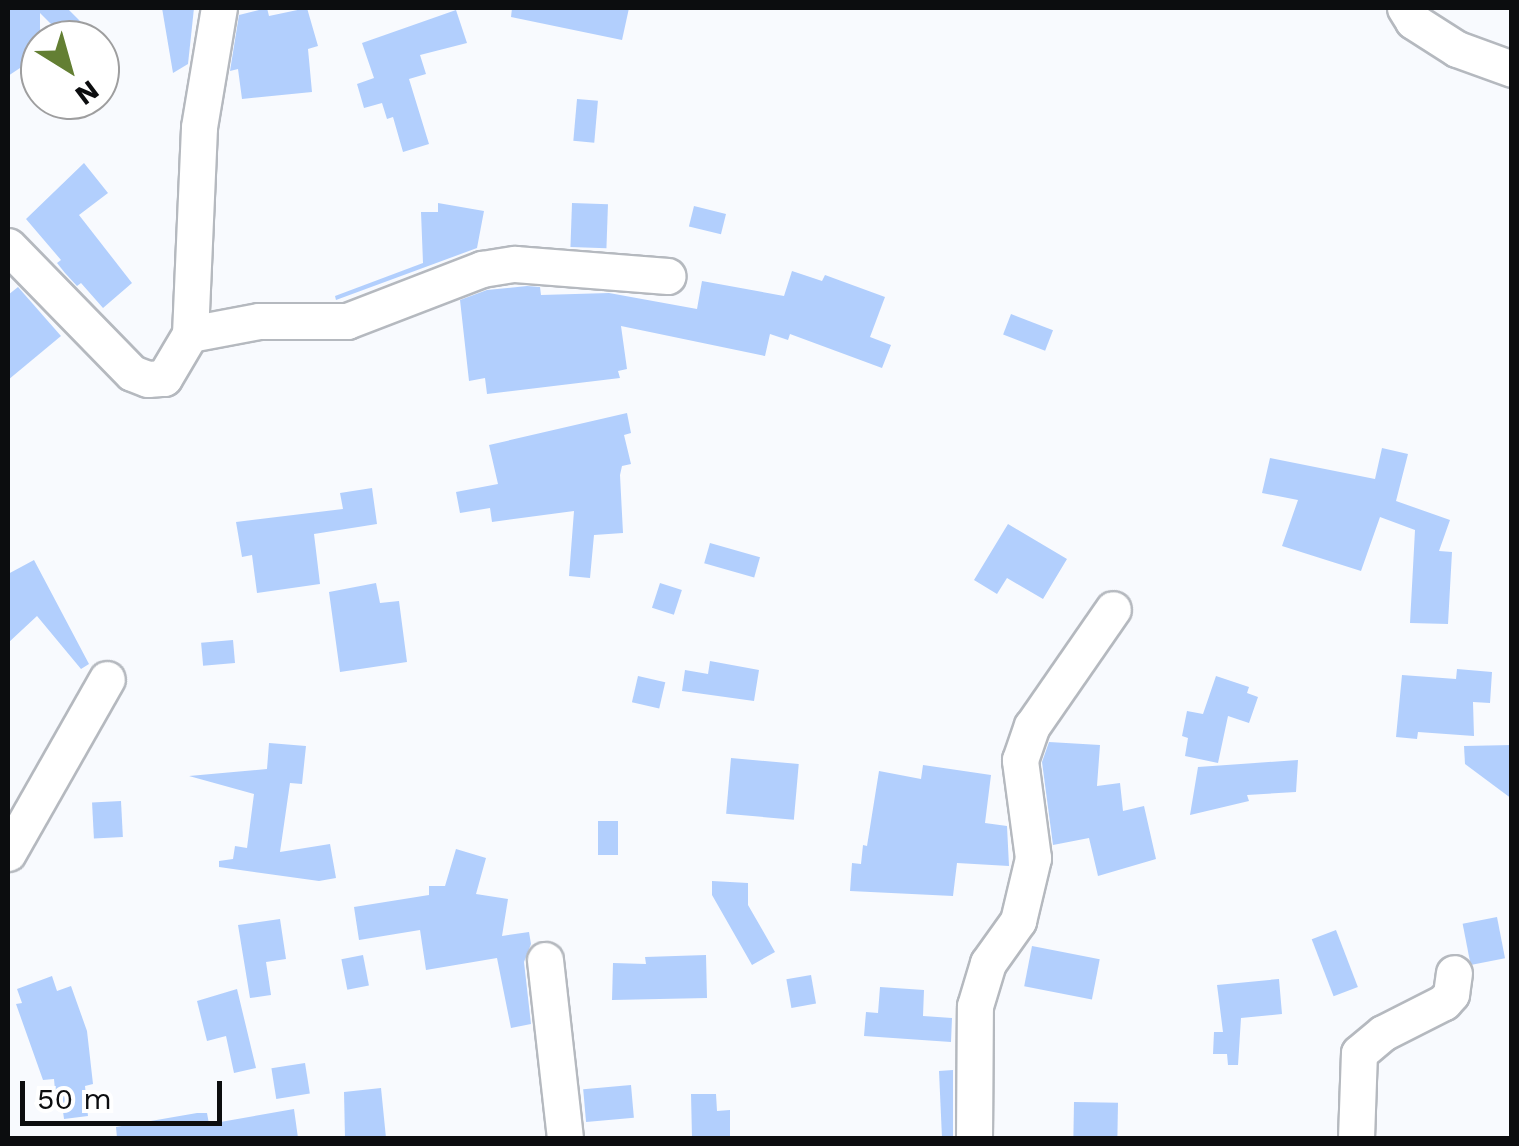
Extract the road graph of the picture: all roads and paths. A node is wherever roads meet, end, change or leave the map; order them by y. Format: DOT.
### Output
graph roads {
  1 [pos="219,8"];
  2 [pos="1405,8"];
  3 [pos="1512,68"];
  4 [pos="8,246"];
  5 [pos="668,276"];
  6 [pos="190,334"];
  7 [pos="1113,609"];
  8 [pos="107,679"];
  9 [pos="8,853"];
  10 [pos="545,960"];
  11 [pos="1454,973"];
  12 [pos="565,1138"];
  13 [pos="974,1138"];
  14 [pos="1356,1138"];
  1 -- 6 [label="street"];
  2 -- 3 [label="street"];
  4 -- 6 [label="street"];
  5 -- 6 [label="street"];
  7 -- 13 [label="street"];
  8 -- 9 [label="street"];
  10 -- 12 [label="street"];
  11 -- 14 [label="street"];
}
